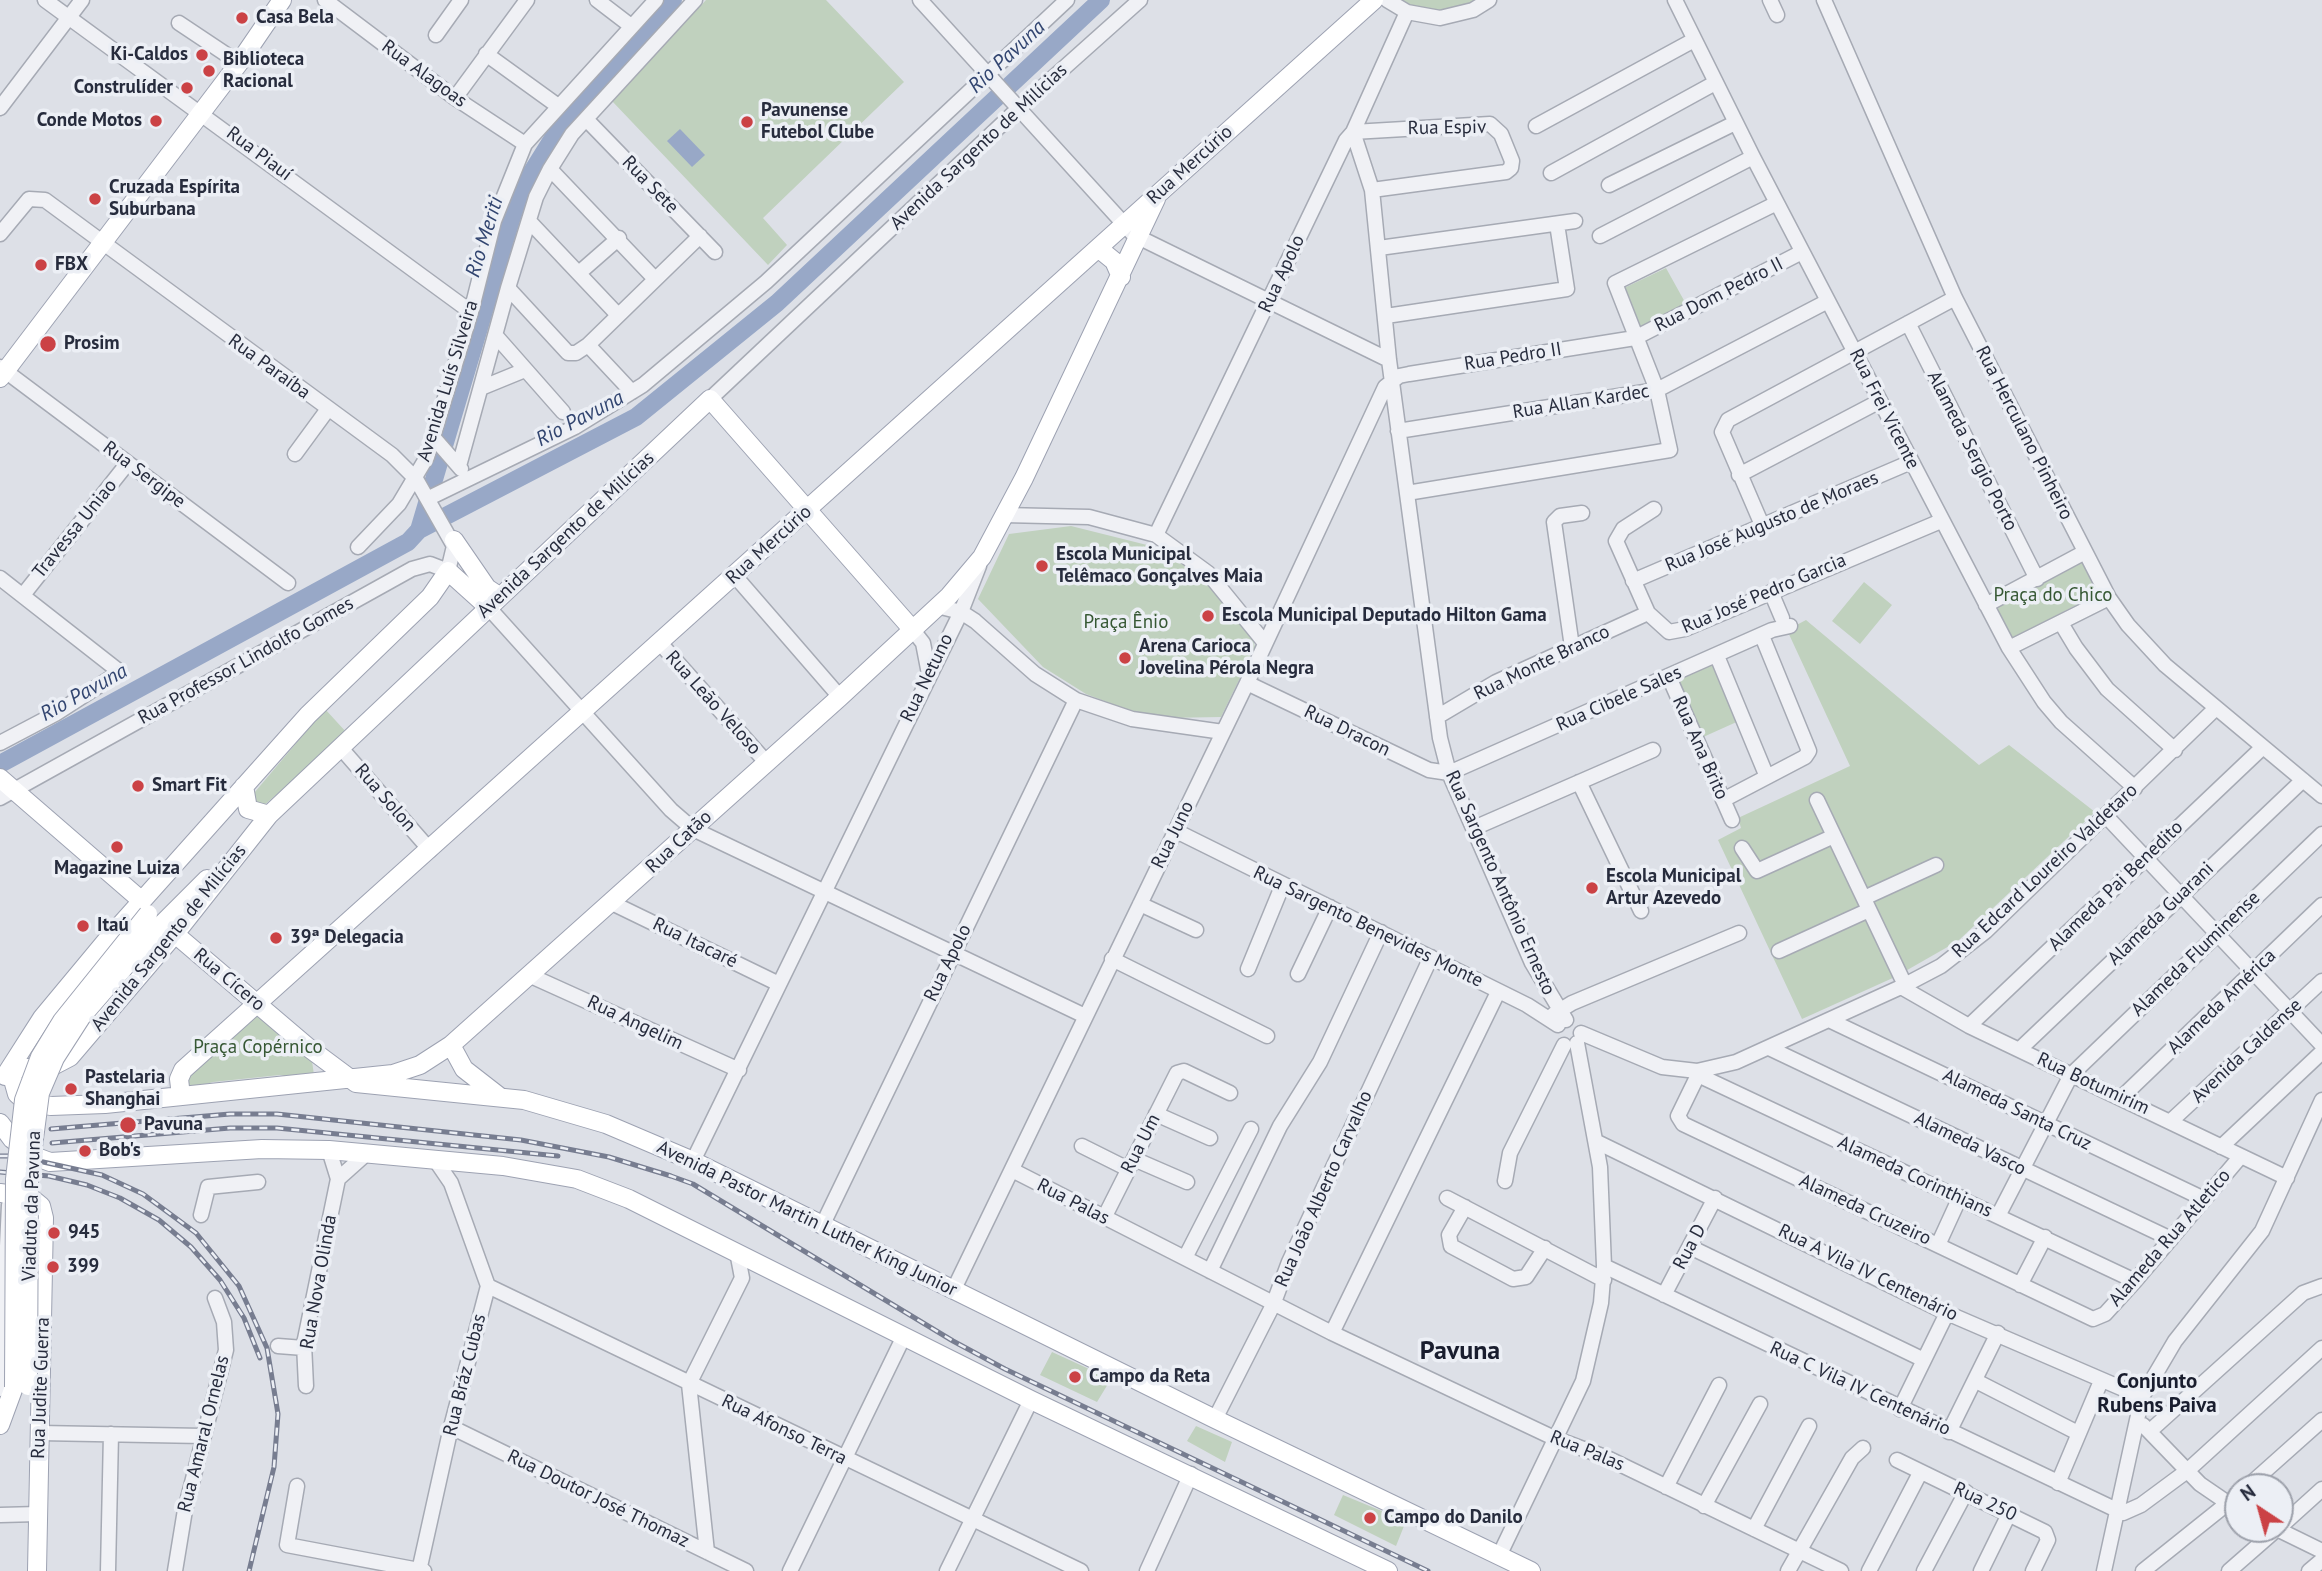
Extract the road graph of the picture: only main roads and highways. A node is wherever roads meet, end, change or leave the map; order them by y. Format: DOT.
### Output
graph roads {
  1 [pos="282,0"];
  2 [pos="1374,0"];
  3 [pos="1158,194"];
  4 [pos="1098,248"];
  5 [pos="1121,277"];
  6 [pos="2,372"];
  7 [pos="809,509"];
  8 [pos="454,540"];
  9 [pos="982,557"];
  10 [pos="493,602"];
  11 [pos="912,629"];
  12 [pos="244,786"];
  13 [pos="6,787"];
  14 [pos="269,815"];
  15 [pos="218,816"];
  16 [pos="251,839"];
  17 [pos="156,919"];
  18 [pos="259,1004"];
  19 [pos="451,1045"];
  20 [pos="7,1073"];
  21 [pos="347,1078"];
  22 [pos="181,1096"];
  23 [pos="500,1097"];
  24 [pos="30,1103"];
  25 [pos="0,1122"];
  26 [pos="12,1139"];
  27 [pos="0,1193"];
  28 [pos="14,1387"];
  29 [pos="0,1425"];
  30 [pos="38,1485"];
  31 [pos="37,1571"];
  32 [pos="1388,1571"];
  33 [pos="1531,1571"];
  1 -- 6 [label="main road"];
  2 -- 3 [label="main road, Rua Mercúrio"];
  3 -- 4 [label="main road, Rua Mercúrio"];
  3 -- 5 [label="main road, Rua Netuno"];
  4 -- 5 [label="main road"];
  4 -- 7 [label="main road, Rua Mercúrio"];
  5 -- 9 [label="main road, Rua Netuno"];
  7 -- 10 [label="main road, Avenida Sargento de Milícias"];
  7 -- 11 [label="main road"];
  7 -- 18 [label="main road, Rua Mercúrio"];
  8 -- 10 [label="main road"];
  9 -- 11 [label="main road, Rua Catão"];
  10 -- 12 [label="main road, Avenida Sargento de Milícias"];
  10 -- 14 [label="main road, Avenida Sargento de Milícias"];
  11 -- 19 [label="main road, Rua Catão"];
  12 -- 14 [label="main road"];
  12 -- 15 [label="main road, Avenida Sargento de Milícias"];
  13 -- 17 [label="main road, Rua Cícero"];
  14 -- 16 [label="main road, Avenida Sargento de Milícias"];
  15 -- 17 [label="main road, Viaduto da Pavuna"];
  16 -- 17 [label="main road, Viaduto da Pavuna"];
  17 -- 18 [label="main road, Rua Cícero"];
  17 -- 20 [label="main road"];
  17 -- 20 [label="main road, Avenida Sargento de Milícias"];
  17 -- 28 [label="main road, Viaduto da Pavuna, bridge"];
  18 -- 21 [label="main road, Rua Cícero"];
  18 -- 22 [label="main road, Rua Mercúrio"];
  19 -- 21 [label="main road, Rua Catão"];
  19 -- 23 [label="main road"];
  20 -- 24 [label="main road"];
  21 -- 22 [label="main road, Avenida Pastor Martin Luther King Junior"];
  21 -- 23 [label="main road, Avenida Pastor Martin Luther King Junior"];
  22 -- 24 [label="main road, Avenida Pastor Martin Luther King Junior"];
  23 -- 33 [label="main road, Avenida Pastor Martin Luther King Junior"];
  24 -- 26 [label="main road"];
  25 -- 26 [label="main road"];
  26 -- 32 [label="main road"];
  27 -- 30 [label="main road, Rua Judite Guerra"];
  28 -- 29 [label="main road"];
  28 -- 30 [label="main road, Viaduto da Pavuna"];
  30 -- 31 [label="main road, Rua Judite Guerra"];
}
